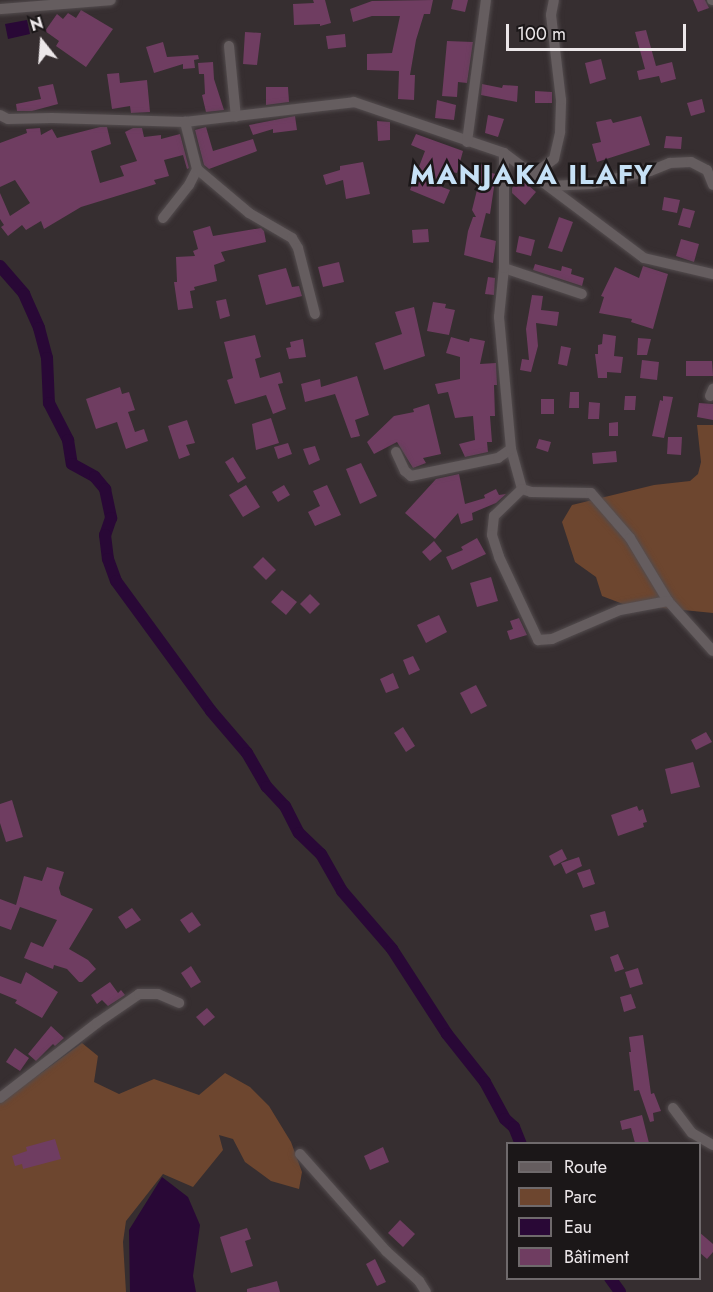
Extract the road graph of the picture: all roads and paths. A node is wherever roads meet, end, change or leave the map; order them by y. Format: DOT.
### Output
graph roads {
  1 [pos="111,0"];
  2 [pos="486,0"];
  3 [pos="554,0"];
  4 [pos="0,9"];
  5 [pos="229,46"];
  6 [pos="0,115"];
  7 [pos="236,117"];
  8 [pos="185,122"];
  9 [pos="467,142"];
  10 [pos="504,153"];
  11 [pos="197,169"];
  12 [pos="534,174"];
  13 [pos="713,185"];
  14 [pos="550,186"];
  15 [pos="163,218"];
  16 [pos="504,268"];
  17 [pos="713,274"];
  18 [pos="582,294"];
  19 [pos="315,314"];
  20 [pos="511,449"];
  21 [pos="396,452"];
  22 [pos="522,489"];
  23 [pos="668,601"];
  24 [pos="713,651"];
  25 [pos="179,1003"];
  26 [pos="0,1098"];
  27 [pos="674,1108"];
  28 [pos="713,1145"];
  29 [pos="300,1154"];
  30 [pos="426,1292"];
  1 -- 4 [label="street"];
  2 -- 9 [label="street"];
  3 -- 12 [label="street"];
  5 -- 7 [label="street"];
  6 -- 8 [label="street"];
  7 -- 8 [label="street"];
  7 -- 9 [label="street"];
  8 -- 11 [label="street"];
  9 -- 10 [label="street"];
  10 -- 12 [label="street"];
  10 -- 16 [label="street"];
  11 -- 15 [label="street"];
  11 -- 19 [label="street"];
  12 -- 14 [label="street"];
  13 -- 14 [label="street"];
  14 -- 17 [label="street"];
  16 -- 18 [label="street"];
  16 -- 20 [label="street"];
  20 -- 21 [label="street"];
  20 -- 22 [label="street"];
  22 -- 23 [label="street"];
  22 -- 23 [label="street"];
  23 -- 24 [label="street"];
  25 -- 26 [label="street"];
  27 -- 28 [label="street"];
  29 -- 30 [label="street"];
}
